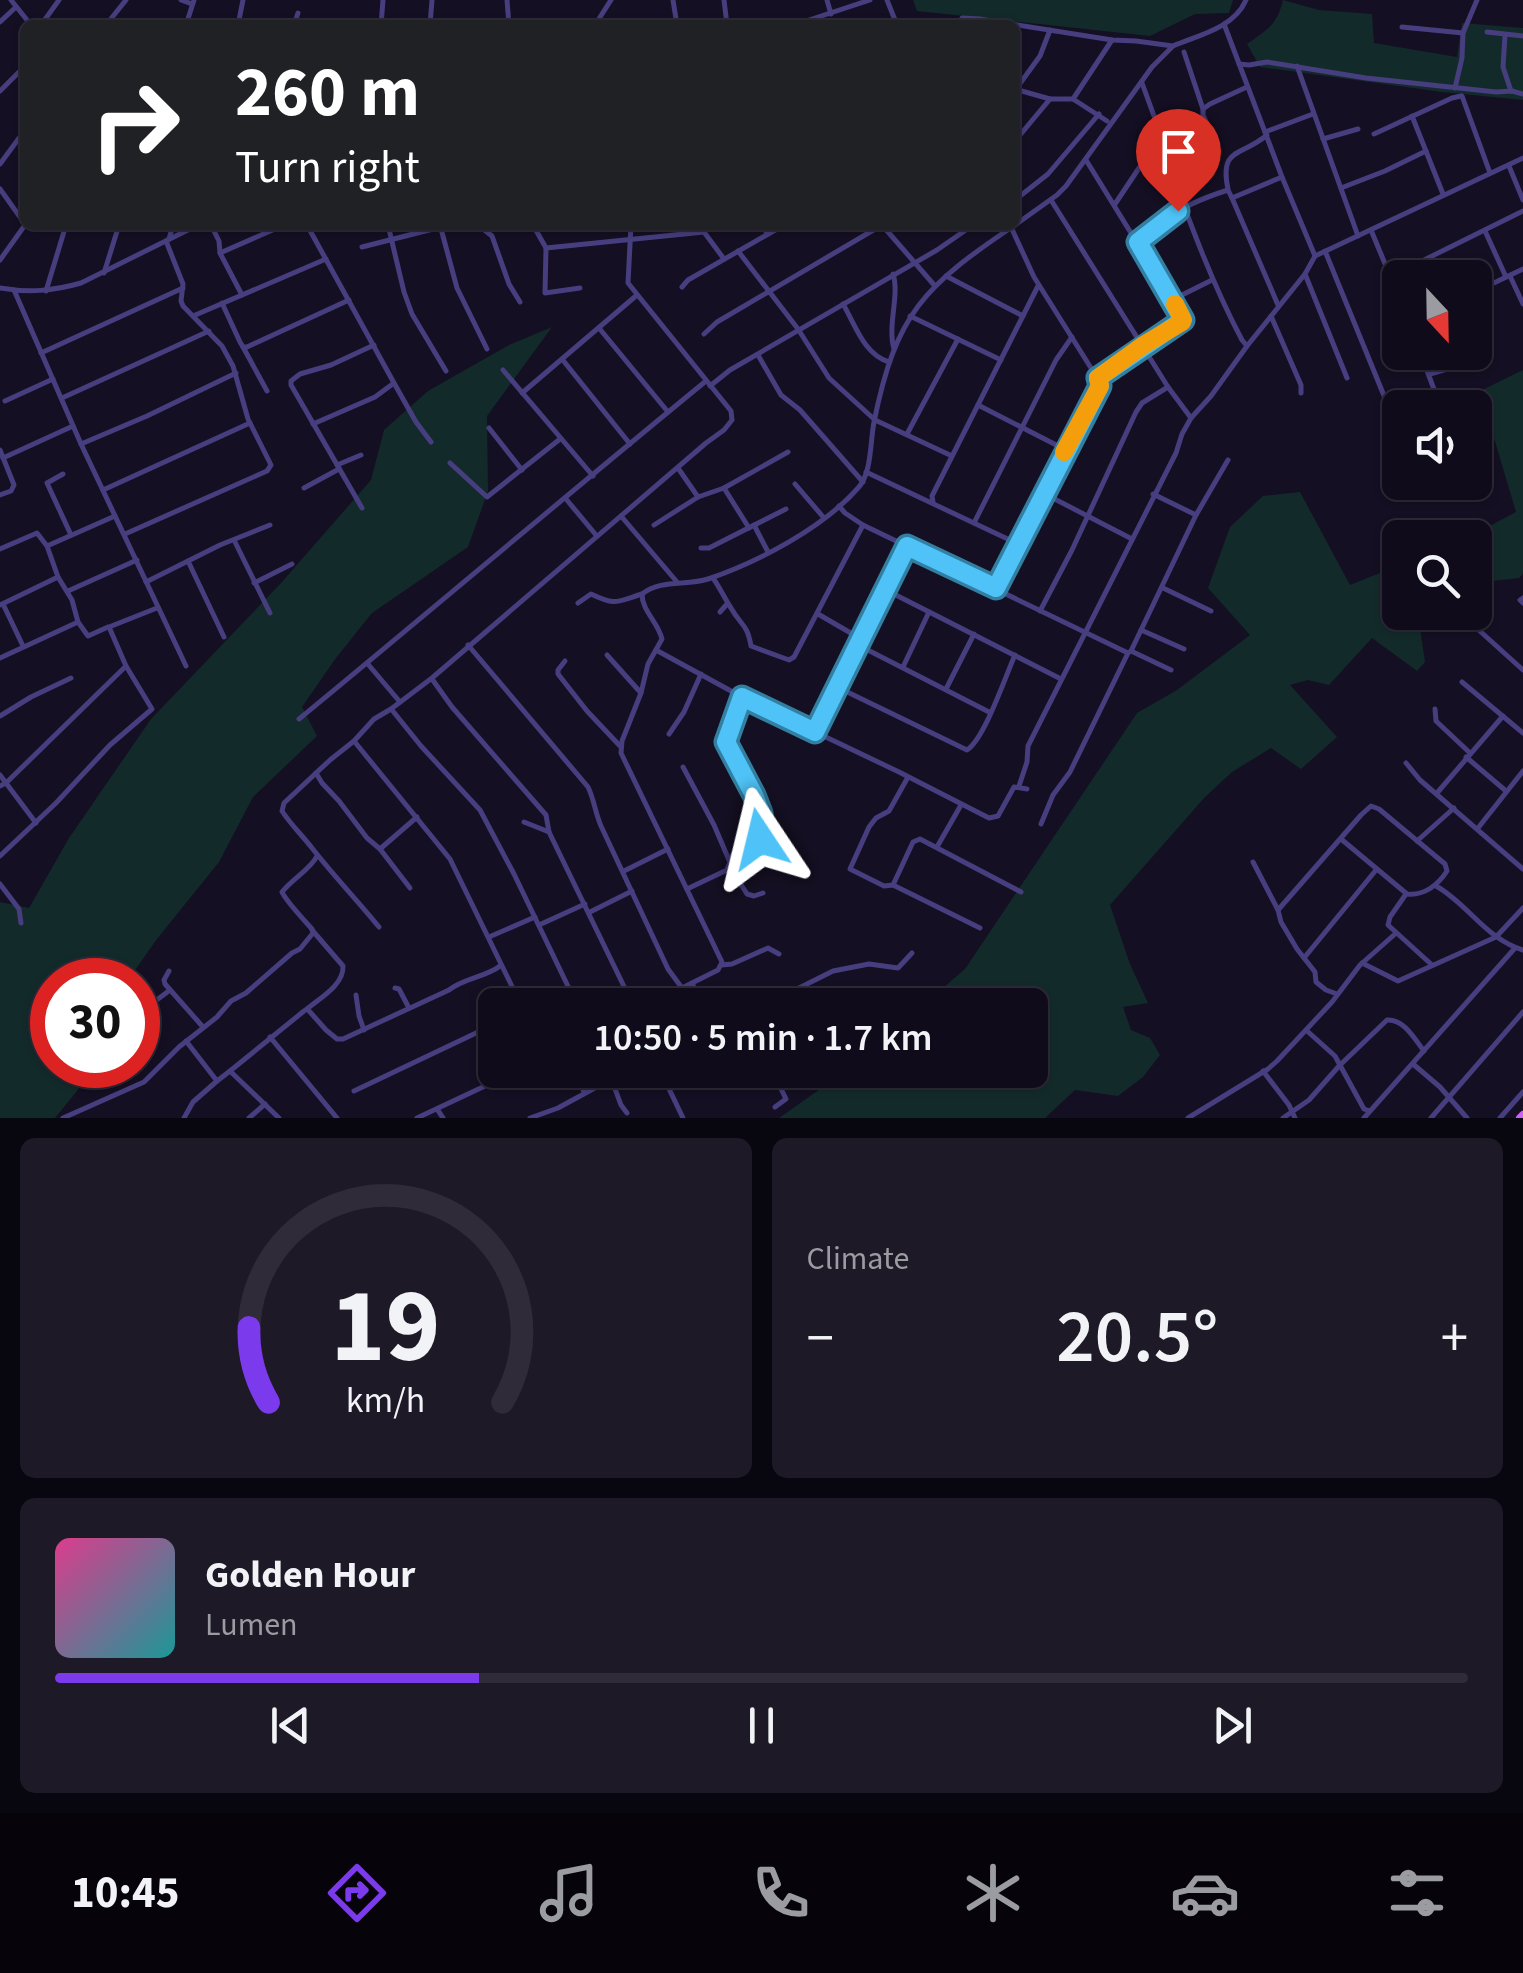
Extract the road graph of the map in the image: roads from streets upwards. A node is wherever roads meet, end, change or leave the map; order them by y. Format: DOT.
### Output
graph roads {
  1 [pos="126,0"];
  2 [pos="181,0"];
  3 [pos="827,0"];
  4 [pos="870,0"];
  5 [pos="1246,0"];
  6 [pos="1477,0"];
  7 [pos="193,2"];
  8 [pos="14,3"];
  9 [pos="298,13"];
  10 [pos="831,14"];
  11 [pos="1,20"];
  12 [pos="110,20"];
  13 [pos="296,20"];
  14 [pos="811,20"];
  15 [pos="1224,24"];
  16 [pos="1020,26"];
  17 [pos="1402,27"];
  18 [pos="1050,30"];
  19 [pos="1487,32"];
  20 [pos="1462,34"];
  21 [pos="1505,35"];
  22 [pos="1523,36"];
  23 [pos="1112,40"];
  24 [pos="1174,46"];
  25 [pos="1184,52"];
  26 [pos="1240,64"];
  27 [pos="1297,66"];
  28 [pos="20,71"];
  29 [pos="1142,83"];
  30 [pos="1020,84"];
  31 [pos="1248,87"];
  32 [pos="0,90"];
  33 [pos="1020,90"];
  34 [pos="1459,91"];
  35 [pos="1512,91"];
  36 [pos="1523,94"];
  37 [pos="1050,99"];
  38 [pos="1073,99"];
  39 [pos="1204,109"];
  40 [pos="1098,114"];
  41 [pos="1313,114"];
  42 [pos="1412,116"];
  43 [pos="1106,121"];
  44 [pos="1358,129"];
  45 [pos="1266,134"];
  46 [pos="1374,134"];
  47 [pos="20,136"];
  48 [pos="1020,136"];
  49 [pos="1159,138"];
  50 [pos="1323,139"];
  51 [pos="1215,142"];
  52 [pos="1426,152"];
  53 [pos="1523,158"];
  54 [pos="1,160"];
  55 [pos="1086,160"];
  56 [pos="1509,165"];
  57 [pos="1490,172"];
  58 [pos="1282,177"];
  59 [pos="1341,188"];
  60 [pos="0,189"];
  61 [pos="1230,194"];
  62 [pos="1442,194"];
  63 [pos="1020,196"];
  64 [pos="1051,200"];
  65 [pos="1523,200"];
  66 [pos="1115,204"];
  67 [pos="1186,207"];
  68 [pos="1523,211"];
  69 [pos="20,218"];
  70 [pos="1020,222"];
  71 [pos="24,230"];
  72 [pos="64,230"];
  73 [pos="117,230"];
  74 [pos="171,230"];
  75 [pos="188,230"];
  76 [pos="214,230"];
  77 [pos="272,230"];
  78 [pos="310,230"];
  79 [pos="389,230"];
  80 [pos="425,230"];
  81 [pos="441,230"];
  82 [pos="485,230"];
  83 [pos="536,230"];
  84 [pos="630,230"];
  85 [pos="765,230"];
  86 [pos="775,230"];
  87 [pos="873,230"];
  88 [pos="886,230"];
  89 [pos="966,230"];
  90 [pos="1008,230"];
  91 [pos="1015,230"];
  92 [pos="1370,230"];
  93 [pos="1485,232"];
  94 [pos="768,234"];
  95 [pos="1358,236"];
  96 [pos="391,239"];
  97 [pos="168,240"];
  98 [pos="629,241"];
  99 [pos="1138,242"];
  100 [pos="362,248"];
  101 [pos="546,248"];
  102 [pos="738,251"];
  103 [pos="1325,251"];
  104 [pos="220,252"];
  105 [pos="1315,256"];
  106 [pos="724,258"];
  107 [pos="0,260"];
  108 [pos="326,260"];
  109 [pos="1383,260"];
  110 [pos="1425,260"];
  111 [pos="914,262"];
  112 [pos="1523,269"];
  113 [pos="104,273"];
  114 [pos="893,274"];
  115 [pos="1305,274"];
  116 [pos="945,276"];
  117 [pos="1508,277"];
  118 [pos="1213,280"];
  119 [pos="1039,284"];
  120 [pos="1492,284"];
  121 [pos="935,286"];
  122 [pos="682,287"];
  123 [pos="0,288"];
  124 [pos="183,288"];
  125 [pos="580,288"];
  126 [pos="14,290"];
  127 [pos="46,291"];
  128 [pos="768,292"];
  129 [pos="242,295"];
  130 [pos="637,296"];
  131 [pos="1171,298"];
  132 [pos="349,300"];
  133 [pos="520,302"];
  134 [pos="222,303"];
  135 [pos="843,304"];
  136 [pos="1523,304"];
  137 [pos="1278,306"];
  138 [pos="193,316"];
  139 [pos="910,316"];
  140 [pos="1023,316"];
  141 [pos="1271,316"];
  142 [pos="598,328"];
  143 [pos="798,329"];
  144 [pos="209,331"];
  145 [pos="704,334"];
  146 [pos="1072,337"];
  147 [pos="958,339"];
  148 [pos="374,344"];
  149 [pos="1142,346"];
  150 [pos="1247,346"];
  151 [pos="244,347"];
  152 [pos="894,348"];
  153 [pos="487,349"];
  154 [pos="41,354"];
  155 [pos="758,354"];
  156 [pos="562,359"];
  157 [pos="1000,360"];
  158 [pos="889,362"];
  159 [pos="503,370"];
  160 [pos="1428,370"];
  161 [pos="1444,370"];
  162 [pos="446,372"];
  163 [pos="236,373"];
  164 [pos="1430,374"];
  165 [pos="1098,378"];
  166 [pos="1348,378"];
  167 [pos="52,379"];
  168 [pos="394,383"];
  169 [pos="708,383"];
  170 [pos="1168,387"];
  171 [pos="1435,390"];
  172 [pos="267,391"];
  173 [pos="1382,391"];
  174 [pos="522,393"];
  175 [pos="1301,393"];
  176 [pos="62,398"];
  177 [pos="5,401"];
  178 [pos="978,405"];
  179 [pos="668,412"];
  180 [pos="1191,418"];
  181 [pos="875,420"];
  182 [pos="250,423"];
  183 [pos="313,424"];
  184 [pos="74,426"];
  185 [pos="489,428"];
  186 [pos="1023,428"];
  187 [pos="908,434"];
  188 [pos="560,440"];
  189 [pos="431,442"];
  190 [pos="82,444"];
  191 [pos="630,444"];
  192 [pos="1066,450"];
  193 [pos="788,452"];
  194 [pos="2,454"];
  195 [pos="361,455"];
  196 [pos="952,456"];
  197 [pos="1228,460"];
  198 [pos="450,463"];
  199 [pos="338,467"];
  200 [pos="678,468"];
  201 [pos="522,470"];
  202 [pos="866,472"];
  203 [pos="63,474"];
  204 [pos="593,476"];
  205 [pos="863,482"];
  206 [pos="796,484"];
  207 [pos="304,488"];
  208 [pos="724,488"];
  209 [pos="103,490"];
  210 [pos="1044,493"];
  211 [pos="1154,494"];
  212 [pos="0,495"];
  213 [pos="698,496"];
  214 [pos="566,499"];
  215 [pos="933,502"];
  216 [pos="840,506"];
  217 [pos="362,508"];
  218 [pos="786,509"];
  219 [pos="1196,514"];
  220 [pos="1089,515"];
  221 [pos="115,516"];
  222 [pos="620,516"];
  223 [pos="824,518"];
  224 [pos="974,522"];
  225 [pos="270,525"];
  226 [pos="654,525"];
  227 [pos="863,525"];
  228 [pos="752,526"];
  229 [pos="125,534"];
  230 [pos="71,536"];
  231 [pos="597,536"];
  232 [pos="1132,539"];
  233 [pos="234,540"];
  234 [pos="47,546"];
  235 [pos="907,546"];
  236 [pos="1016,546"];
  237 [pos="701,548"];
  238 [pos="0,549"];
  239 [pos="768,552"];
  240 [pos="136,560"];
  241 [pos="188,561"];
  242 [pos="292,564"];
  243 [pos="58,577"];
  244 [pos="713,577"];
  245 [pos="146,582"];
  246 [pos="254,583"];
  247 [pos="677,583"];
  248 [pos="996,588"];
  249 [pos="1162,588"];
  250 [pos="886,590"];
  251 [pos="68,592"];
  252 [pos="642,594"];
  253 [pos="578,602"];
  254 [pos="728,604"];
  255 [pos="2,605"];
  256 [pos="157,608"];
  257 [pos="1040,610"];
  258 [pos="1211,611"];
  259 [pos="720,612"];
  260 [pos="930,612"];
  261 [pos="270,613"];
  262 [pos="818,614"];
  263 [pos="78,622"];
  264 [pos="109,627"];
  265 [pos="1141,630"];
  266 [pos="1478,630"];
  267 [pos="1085,632"];
  268 [pos="974,634"];
  269 [pos="224,637"];
  270 [pos="859,642"];
  271 [pos="468,645"];
  272 [pos="23,646"];
  273 [pos="656,650"];
  274 [pos="1184,650"];
  275 [pos="1130,652"];
  276 [pos="607,655"];
  277 [pos="1015,655"];
  278 [pos="0,658"];
  279 [pos="565,661"];
  280 [pos="367,663"];
  281 [pos="126,666"];
  282 [pos="186,666"];
  283 [pos="903,667"];
  284 [pos="1171,670"];
  285 [pos="1523,670"];
  286 [pos="701,674"];
  287 [pos="71,678"];
  288 [pos="432,678"];
  289 [pos="1061,680"];
  290 [pos="1462,682"];
  291 [pos="836,687"];
  292 [pos="946,688"];
  293 [pos="641,693"];
  294 [pos="742,697"];
  295 [pos="400,702"];
  296 [pos="392,709"];
  297 [pos="1435,709"];
  298 [pos="990,712"];
  299 [pos="0,716"];
  300 [pos="1503,716"];
  301 [pos="299,720"];
  302 [pos="815,732"];
  303 [pos="1523,733"];
  304 [pos="668,734"];
  305 [pos="354,741"];
  306 [pos="621,748"];
  307 [pos="1468,755"];
  308 [pos="1406,763"];
  309 [pos="683,767"];
  310 [pos="316,773"];
  311 [pos="0,775"];
  312 [pos="908,777"];
  313 [pos="1521,777"];
  314 [pos="3,785"];
  315 [pos="1506,791"];
  316 [pos="1437,793"];
  317 [pos="961,805"];
  318 [pos="1454,808"];
  319 [pos="417,818"];
  320 [pos="524,822"];
  321 [pos="36,823"];
  322 [pos="1041,824"];
  323 [pos="1478,828"];
  324 [pos="549,832"];
  325 [pos="1341,839"];
  326 [pos="1417,841"];
  327 [pos="937,847"];
  328 [pos="380,849"];
  329 [pos="668,849"];
  330 [pos="0,856"];
  331 [pos="317,856"];
  332 [pos="1253,862"];
  333 [pos="728,866"];
  334 [pos="1523,869"];
  335 [pos="1376,870"];
  336 [pos="624,871"];
  337 [pos="0,884"];
  338 [pos="893,886"];
  339 [pos="1436,886"];
  340 [pos="410,888"];
  341 [pos="687,889"];
  342 [pos="632,891"];
  343 [pos="1022,892"];
  344 [pos="763,893"];
  345 [pos="1407,894"];
  346 [pos="584,904"];
  347 [pos="1523,908"];
  348 [pos="1278,910"];
  349 [pos="589,913"];
  350 [pos="535,917"];
  351 [pos="21,924"];
  352 [pos="539,925"];
  353 [pos="379,927"];
  354 [pos="980,928"];
  355 [pos="312,930"];
  356 [pos="1395,934"];
  357 [pos="488,937"];
  358 [pos="1496,937"];
  359 [pos="1515,948"];
  360 [pos="1523,950"];
  361 [pos="912,953"];
  362 [pos="779,954"];
  363 [pos="1304,958"];
  364 [pos="1362,963"];
  365 [pos="722,965"];
  366 [pos="500,966"];
  367 [pos="1432,966"];
  368 [pos="169,970"];
  369 [pos="692,982"];
  370 [pos="395,988"];
  371 [pos="512,988"];
  372 [pos="570,988"];
  373 [pos="625,988"];
  374 [pos="682,988"];
  375 [pos="695,988"];
  376 [pos="796,988"];
  377 [pos="170,990"];
  378 [pos="1336,994"];
  379 [pos="356,995"];
  380 [pos="160,998"];
  381 [pos="409,1008"];
  382 [pos="307,1010"];
  383 [pos="1523,1012"];
  384 [pos="203,1027"];
  385 [pos="364,1030"];
  386 [pos="1306,1030"];
  387 [pos="478,1032"];
  388 [pos="270,1037"];
  389 [pos="186,1041"];
  390 [pos="1424,1051"];
  391 [pos="1412,1064"];
  392 [pos="1339,1066"];
  393 [pos="230,1071"];
  394 [pos="1263,1071"];
  395 [pos="217,1081"];
  396 [pos="481,1088"];
  397 [pos="583,1088"];
  398 [pos="593,1088"];
  399 [pos="615,1088"];
  400 [pos="669,1088"];
  401 [pos="781,1088"];
  402 [pos="354,1091"];
  403 [pos="1523,1092"];
  404 [pos="584,1093"];
  405 [pos="1450,1097"];
  406 [pos="265,1104"];
  407 [pos="775,1106"];
  408 [pos="437,1109"];
  409 [pos="1370,1111"];
  410 [pos="627,1113"];
  411 [pos="1294,1116"];
  412 [pos="276,1117"];
  413 [pos="63,1118"];
  414 [pos="184,1118"];
  415 [pos="249,1118"];
  416 [pos="337,1118"];
  417 [pos="417,1118"];
  418 [pos="443,1118"];
  419 [pos="530,1118"];
  420 [pos="684,1118"];
  421 [pos="1188,1118"];
  422 [pos="1282,1118"];
  423 [pos="1364,1118"];
  424 [pos="1431,1118"];
  425 [pos="1466,1118"];
  426 [pos="1500,1118"];
  1 -- 12 [label="street"];
  2 -- 7 [label="street"];
  3 -- 10 [label="street"];
  4 -- 10 [label="street"];
  5 -- 15 [label="street"];
  6 -- 20 [label="street"];
  8 -- 11 [label="street"];
  9 -- 13 [label="street"];
  10 -- 14 [label="street"];
  15 -- 24 [label="street"];
  15 -- 26 [label="street"];
  16 -- 18 [label="street"];
  17 -- 20 [label="street"];
  18 -- 23 [label="street"];
  18 -- 30 [label="street"];
  19 -- 21 [label="street"];
  20 -- 34 [label="street"];
  21 -- 22 [label="street"];
  21 -- 35 [label="street"];
  23 -- 24 [label="street"];
  23 -- 38 [label="street"];
  24 -- 29 [label="street"];
  25 -- 39 [label="street"];
  26 -- 27 [label="street"];
  26 -- 31 [label="street"];
  27 -- 34 [label="street"];
  27 -- 41 [label="street"];
  28 -- 32 [label="street"];
  29 -- 49 [label="street"];
  29 -- 55 [label="street"];
  31 -- 39 [label="street"];
  31 -- 45 [label="street"];
  33 -- 37 [label="street"];
  34 -- 35 [label="street"];
  34 -- 42 [label="street"];
  34 -- 57 [label="street"];
  35 -- 36 [label="street"];
  37 -- 38 [label="street"];
  37 -- 48 [label="street"];
  38 -- 40 [label="street"];
  39 -- 51 [label="street"];
  40 -- 43 [label="street"];
  40 -- 63 [label="street"];
  41 -- 45 [label="street"];
  41 -- 50 [label="street"];
  42 -- 46 [label="street"];
  42 -- 52 [label="street"];
  44 -- 50 [label="street"];
  45 -- 58 [label="street"];
  45 -- 61 [label="street"];
  47 -- 54 [label="street"];
  49 -- 66 [label="street"];
  49 -- 67 [label="street"];
  50 -- 59 [label="street"];
  52 -- 59 [label="street"];
  52 -- 62 [label="street"];
  53 -- 56 [label="street"];
  55 -- 64 [label="street"];
  55 -- 66 [label="street"];
  56 -- 57 [label="street"];
  56 -- 65 [label="street"];
  57 -- 62 [label="street"];
  58 -- 61 [label="street"];
  58 -- 105 [label="street"];
  59 -- 95 [label="street"];
  60 -- 69 [label="street"];
  61 -- 67 [label="street"];
  61 -- 137 [label="street"];
  62 -- 92 [label="street"];
  64 -- 70 [label="street"];
  64 -- 149 [label="street"];
  66 -- 99 [label="street"];
  67 -- 99 [label="street"];
  67 -- 118 [label="street"];
  68 -- 93 [label="street"];
  71 -- 107 [label="street"];
  72 -- 127 [label="street"];
  73 -- 113 [label="street"];
  74 -- 97 [label="street"];
  75 -- 97 [label="street"];
  76 -- 104 [label="street"];
  77 -- 104 [label="street"];
  78 -- 108 [label="street"];
  79 -- 96 [label="street"];
  80 -- 96 [label="street"];
  81 -- 153 [label="street"];
  82 -- 133 [label="street"];
  83 -- 101 [label="street"];
  84 -- 98 [label="street"];
  85 -- 94 [label="street"];
  86 -- 94 [label="street"];
  87 -- 128 [label="street"];
  88 -- 111 [label="street"];
  89 -- 111 [label="street"];
  90 -- 116 [label="street"];
  91 -- 119 [label="street"];
  92 -- 95 [label="street"];
  92 -- 109 [label="street"];
  93 -- 110 [label="street"];
  93 -- 117 [label="street"];
  94 -- 102 [label="street"];
  95 -- 103 [label="street"];
  96 -- 100 [label="street"];
  96 -- 162 [label="street"];
  97 -- 113 [label="street"];
  97 -- 124 [label="street"];
  98 -- 101 [label="street"];
  98 -- 106 [label="street"];
  98 -- 130 [label="street"];
  99 -- 131 [label="street"];
  101 -- 125 [label="street"];
  102 -- 106 [label="street"];
  102 -- 128 [label="street"];
  103 -- 105 [label="street"];
  103 -- 173 [label="street"];
  104 -- 129 [label="street"];
  105 -- 115 [label="street"];
  106 -- 122 [label="street"];
  108 -- 129 [label="street"];
  108 -- 132 [label="street"];
  111 -- 114 [label="street"];
  111 -- 121 [label="street"];
  112 -- 117 [label="street"];
  113 -- 127 [label="street"];
  114 -- 135 [label="street"];
  114 -- 152 [label="street"];
  115 -- 137 [label="street"];
  115 -- 166 [label="street"];
  116 -- 121 [label="street"];
  116 -- 140 [label="street"];
  117 -- 120 [label="street"];
  117 -- 136 [label="street"];
  118 -- 131 [label="street"];
  118 -- 150 [label="street"];
  119 -- 140 [label="street"];
  119 -- 146 [label="street"];
  121 -- 139 [label="street"];
  123 -- 126 [label="street"];
  124 -- 138 [label="street"];
  124 -- 154 [label="street"];
  126 -- 127 [label="street"];
  126 -- 154 [label="street"];
  128 -- 143 [label="street"];
  128 -- 145 [label="street"];
  129 -- 134 [label="street"];
  130 -- 142 [label="street"];
  130 -- 169 [label="street"];
  131 -- 149 [label="street"];
  132 -- 148 [label="street"];
  132 -- 151 [label="street"];
  134 -- 138 [label="street"];
  134 -- 151 [label="street"];
  135 -- 143 [label="street"];
  135 -- 158 [label="street"];
  137 -- 141 [label="street"];
  138 -- 144 [label="street"];
  139 -- 147 [label="street"];
  139 -- 152 [label="street"];
  140 -- 157 [label="street"];
  141 -- 150 [label="street"];
  141 -- 175 [label="street"];
  142 -- 156 [label="street"];
  142 -- 179 [label="street"];
  143 -- 155 [label="street"];
  143 -- 181 [label="street"];
  144 -- 163 [label="street"];
  144 -- 176 [label="street"];
  146 -- 165 [label="street"];
  146 -- 186 [label="street"];
  147 -- 157 [label="street"];
  147 -- 187 [label="street"];
  148 -- 168 [label="street"];
  148 -- 183 [label="street"];
  149 -- 165 [label="street"];
  149 -- 170 [label="street"];
  150 -- 180 [label="street"];
  151 -- 172 [label="street"];
  152 -- 158 [label="street"];
  154 -- 167 [label="street"];
  155 -- 169 [label="street"];
  155 -- 205 [label="street"];
  156 -- 174 [label="street"];
  156 -- 191 [label="street"];
  157 -- 178 [label="street"];
  158 -- 181 [label="street"];
  159 -- 174 [label="street"];
  160 -- 164 [label="street"];
  161 -- 164 [label="street"];
  163 -- 182 [label="street"];
  163 -- 190 [label="street"];
  164 -- 171 [label="street"];
  165 -- 192 [label="street"];
  167 -- 176 [label="street"];
  167 -- 177 [label="street"];
  168 -- 183 [label="street"];
  168 -- 189 [label="street"];
  169 -- 179 [label="street"];
  169 -- 200 [label="street"];
  170 -- 180 [label="street"];
  170 -- 220 [label="street"];
  174 -- 188 [label="street"];
  176 -- 184 [label="street"];
  178 -- 186 [label="street"];
  178 -- 196 [label="street"];
  179 -- 191 [label="street"];
  180 -- 211 [label="street"];
  181 -- 187 [label="street"];
  181 -- 202 [label="street"];
  182 -- 209 [label="street"];
  182 -- 229 [label="street"];
  183 -- 199 [label="street"];
  184 -- 190 [label="street"];
  184 -- 194 [label="street"];
  185 -- 201 [label="street"];
  186 -- 192 [label="street"];
  186 -- 224 [label="street"];
  187 -- 196 [label="street"];
  188 -- 201 [label="street"];
  188 -- 204 [label="street"];
  190 -- 209 [label="street"];
  191 -- 204 [label="street"];
  192 -- 210 [label="street"];
  193 -- 208 [label="street"];
  194 -- 212 [label="street"];
  195 -- 199 [label="street"];
  196 -- 215 [label="street"];
  197 -- 219 [label="street"];
  198 -- 201 [label="street"];
  199 -- 207 [label="street"];
  199 -- 217 [label="street"];
  200 -- 213 [label="street"];
  200 -- 222 [label="street"];
  202 -- 205 [label="street"];
  202 -- 215 [label="street"];
  203 -- 230 [label="street"];
  204 -- 214 [label="street"];
  205 -- 216 [label="street"];
  206 -- 223 [label="street"];
  208 -- 213 [label="street"];
  208 -- 228 [label="street"];
  209 -- 221 [label="street"];
  210 -- 220 [label="street"];
  210 -- 236 [label="street"];
  211 -- 219 [label="street"];
  211 -- 232 [label="street"];
  213 -- 226 [label="street"];
  214 -- 231 [label="street"];
  214 -- 280 [label="street"];
  215 -- 224 [label="street"];
  216 -- 223 [label="street"];
  216 -- 227 [label="street"];
  218 -- 228 [label="street"];
  219 -- 249 [label="street"];
  220 -- 232 [label="street"];
  220 -- 257 [label="street"];
  221 -- 229 [label="street"];
  221 -- 230 [label="street"];
  222 -- 231 [label="street"];
  222 -- 247 [label="street"];
  223 -- 239 [label="street"];
  224 -- 236 [label="street"];
  225 -- 233 [label="street"];
  227 -- 235 [label="street"];
  227 -- 262 [label="street"];
  228 -- 237 [label="street"];
  228 -- 239 [label="street"];
  229 -- 240 [label="street"];
  230 -- 234 [label="street"];
  231 -- 271 [label="street"];
  232 -- 267 [label="street"];
  233 -- 241 [label="street"];
  233 -- 246 [label="street"];
  234 -- 238 [label="street"];
  234 -- 243 [label="street"];
  235 -- 248 [label="street"];
  235 -- 250 [label="street"];
  236 -- 248 [label="street"];
  239 -- 244 [label="street"];
  240 -- 245 [label="street"];
  240 -- 251 [label="street"];
  241 -- 245 [label="street"];
  241 -- 269 [label="street"];
  242 -- 246 [label="street"];
  243 -- 251 [label="street"];
  243 -- 255 [label="street"];
  244 -- 247 [label="street"];
  244 -- 254 [label="street"];
  245 -- 256 [label="street"];
  246 -- 261 [label="street"];
  247 -- 252 [label="street"];
  248 -- 257 [label="street"];
  249 -- 258 [label="street"];
  249 -- 265 [label="street"];
  250 -- 260 [label="street"];
  250 -- 270 [label="street"];
  251 -- 263 [label="street"];
  252 -- 253 [label="street"];
  252 -- 273 [label="street"];
  254 -- 259 [label="street"];
  254 -- 262 [label="street"];
  255 -- 272 [label="street"];
  256 -- 264 [label="street"];
  256 -- 282 [label="street"];
  257 -- 267 [label="street"];
  260 -- 268 [label="street"];
  260 -- 283 [label="street"];
  262 -- 270 [label="street"];
  263 -- 264 [label="street"];
  263 -- 272 [label="street"];
  264 -- 281 [label="street"];
  265 -- 274 [label="street"];
  265 -- 275 [label="street"];
  266 -- 285 [label="street"];
  267 -- 275 [label="street"];
  267 -- 289 [label="street"];
  268 -- 277 [label="street"];
  268 -- 292 [label="street"];
  270 -- 283 [label="street"];
  270 -- 291 [label="street"];
  271 -- 288 [label="street"];
  271 -- 336 [label="street"];
  272 -- 278 [label="street"];
  273 -- 286 [label="street"];
  273 -- 293 [label="street"];
  275 -- 284 [label="street"];
  275 -- 322 [label="street"];
  276 -- 293 [label="street"];
  277 -- 289 [label="street"];
  277 -- 298 [label="street"];
  279 -- 306 [label="street"];
  280 -- 295 [label="street"];
  280 -- 301 [label="street"];
  281 -- 314 [label="street"];
  281 -- 321 [label="street"];
  283 -- 292 [label="street"];
  286 -- 294 [label="street"];
  286 -- 304 [label="street"];
  287 -- 299 [label="street"];
  288 -- 295 [label="street"];
  288 -- 324 [label="street"];
  289 -- 317 [label="street"];
  290 -- 300 [label="street"];
  291 -- 298 [label="street"];
  291 -- 302 [label="street"];
  292 -- 298 [label="street"];
  293 -- 306 [label="street"];
  294 -- 302 [label="street"];
  294 -- 333 [label="street"];
  295 -- 296 [label="street"];
  296 -- 305 [label="street"];
  296 -- 350 [label="street"];
  297 -- 307 [label="street"];
  300 -- 303 [label="street"];
  300 -- 307 [label="street"];
  302 -- 312 [label="street"];
  305 -- 310 [label="street"];
  305 -- 319 [label="street"];
  306 -- 329 [label="street"];
  307 -- 315 [label="street"];
  307 -- 316 [label="street"];
  308 -- 316 [label="street"];
  309 -- 333 [label="street"];
  310 -- 328 [label="street"];
  310 -- 331 [label="street"];
  311 -- 314 [label="street"];
  312 -- 317 [label="street"];
  312 -- 338 [label="street"];
  313 -- 315 [label="street"];
  314 -- 321 [label="street"];
  315 -- 323 [label="street"];
  316 -- 318 [label="street"];
  317 -- 327 [label="street"];
  318 -- 323 [label="street"];
  318 -- 326 [label="street"];
  319 -- 328 [label="street"];
  319 -- 357 [label="street"];
  320 -- 324 [label="street"];
  321 -- 330 [label="street"];
  323 -- 334 [label="street"];
  324 -- 346 [label="street"];
  325 -- 326 [label="street"];
  325 -- 335 [label="street"];
  325 -- 348 [label="street"];
  326 -- 339 [label="street"];
  327 -- 338 [label="street"];
  327 -- 343 [label="street"];
  328 -- 340 [label="street"];
  329 -- 336 [label="street"];
  329 -- 341 [label="street"];
  331 -- 353 [label="street"];
  331 -- 355 [label="street"];
  332 -- 348 [label="street"];
  333 -- 341 [label="street"];
  333 -- 344 [label="street"];
  335 -- 345 [label="street"];
  335 -- 363 [label="street"];
  336 -- 342 [label="street"];
  337 -- 351 [label="street"];
  338 -- 354 [label="street"];
  339 -- 345 [label="street"];
  339 -- 358 [label="street"];
  341 -- 365 [label="street"];
  342 -- 349 [label="street"];
  342 -- 374 [label="street"];
  345 -- 356 [label="street"];
  346 -- 349 [label="street"];
  346 -- 352 [label="street"];
  347 -- 358 [label="street"];
  348 -- 363 [label="street"];
  349 -- 373 [label="street"];
  350 -- 352 [label="street"];
  350 -- 357 [label="street"];
  352 -- 372 [label="street"];
  355 -- 382 [label="street"];
  355 -- 384 [label="street"];
  356 -- 364 [label="street"];
  356 -- 367 [label="street"];
  357 -- 366 [label="street"];
  358 -- 359 [label="street"];
  358 -- 367 [label="street"];
  359 -- 360 [label="street"];
  359 -- 390 [label="street"];
  361 -- 376 [label="street"];
  362 -- 365 [label="street"];
  363 -- 378 [label="street"];
  364 -- 367 [label="street"];
  364 -- 378 [label="street"];
  365 -- 369 [label="street"];
  366 -- 371 [label="street"];
  366 -- 381 [label="street"];
  368 -- 377 [label="street"];
  369 -- 374 [label="street"];
  369 -- 375 [label="street"];
  370 -- 381 [label="street"];
  377 -- 380 [label="street"];
  377 -- 384 [label="street"];
  378 -- 386 [label="street"];
  379 -- 385 [label="street"];
  381 -- 385 [label="street"];
  382 -- 385 [label="street"];
  382 -- 388 [label="street"];
  383 -- 405 [label="street"];
  384 -- 389 [label="street"];
  386 -- 392 [label="street"];
  386 -- 394 [label="street"];
  387 -- 402 [label="street"];
  388 -- 393 [label="street"];
  388 -- 416 [label="street"];
  389 -- 395 [label="street"];
  389 -- 413 [label="street"];
  390 -- 391 [label="street"];
  390 -- 392 [label="street"];
  391 -- 405 [label="street"];
  391 -- 409 [label="street"];
  392 -- 409 [label="street"];
  392 -- 411 [label="street"];
  393 -- 395 [label="street"];
  393 -- 406 [label="street"];
  394 -- 411 [label="street"];
  394 -- 421 [label="street"];
  395 -- 414 [label="street"];
  396 -- 408 [label="street"];
  397 -- 404 [label="street"];
  398 -- 404 [label="street"];
  399 -- 410 [label="street"];
  400 -- 420 [label="street"];
  401 -- 407 [label="street"];
  403 -- 426 [label="street"];
  404 -- 419 [label="street"];
  405 -- 424 [label="street"];
  405 -- 425 [label="street"];
  406 -- 412 [label="street"];
  406 -- 415 [label="street"];
  408 -- 417 [label="street"];
  408 -- 418 [label="street"];
  409 -- 423 [label="street"];
  411 -- 422 [label="street"];
}
